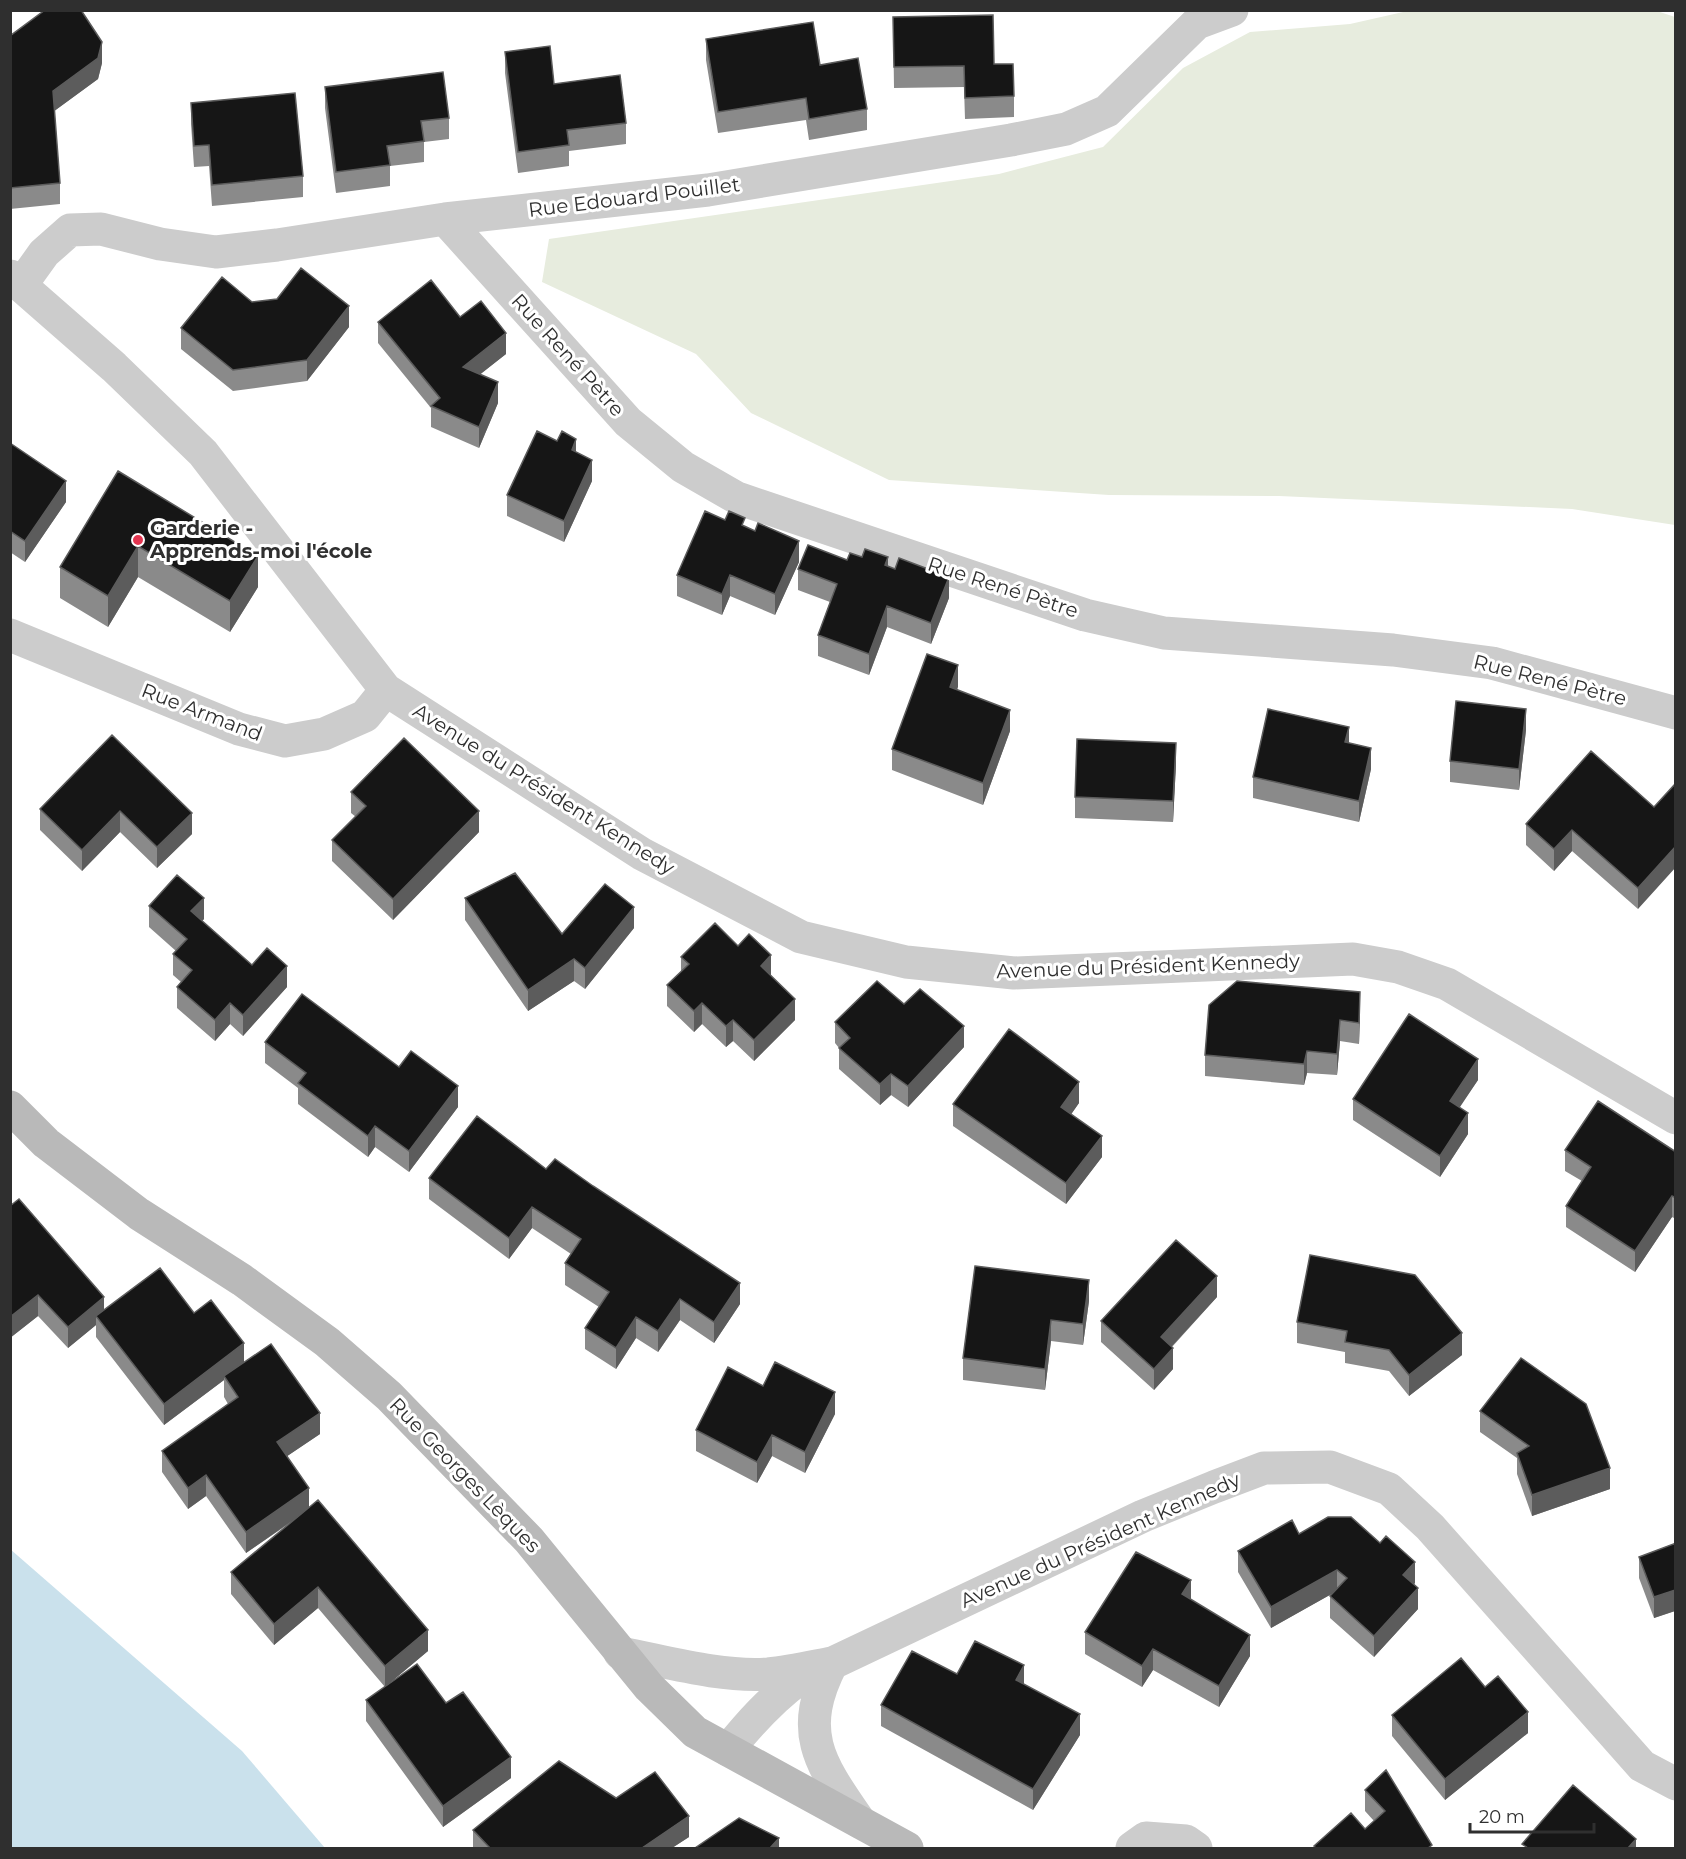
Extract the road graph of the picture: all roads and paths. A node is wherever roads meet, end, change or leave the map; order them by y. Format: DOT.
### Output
graph roads {
  1 [pos="1232,10"];
  2 [pos="445,219"];
  3 [pos="16,280"];
  4 [pos="10,635"];
  5 [pos="386,690"];
  6 [pos="1676,713"];
  7 [pos="10,1107"];
  8 [pos="1676,1118"];
  9 [pos="620,1653"];
  10 [pos="832,1663"];
  11 [pos="728,1750"];
  12 [pos="1676,1784"];
  13 [pos="860,1822"];
  14 [pos="907,1848"];
  15 [pos="1132,1848"];
  16 [pos="1196,1848"];
  1 -- 2 [label="street, Rue Edouard Pouillet"];
  2 -- 3 [label="street, Rue Edouard Pouillet"];
  2 -- 6 [label="street, Rue René Pètre"];
  3 -- 5 [label="street, Avenue du Président Kennedy"];
  4 -- 5 [label="street, Rue Armand"];
  5 -- 8 [label="street, Avenue du Président Kennedy"];
  7 -- 9 [label="main road, Rue Georges Lèques"];
  9 -- 10 [label="street"];
  9 -- 11 [label="main road, Rue Georges Lèques"];
  10 -- 11 [label="street, Avenue du Président Kennedy"];
  10 -- 12 [label="street, Avenue du Président Kennedy"];
  10 -- 13 [label="street"];
  11 -- 13 [label="main road, Rue Georges Lèques"];
  13 -- 14 [label="main road, Rue Georges Lèques"];
  15 -- 16 [label="street"];
}
